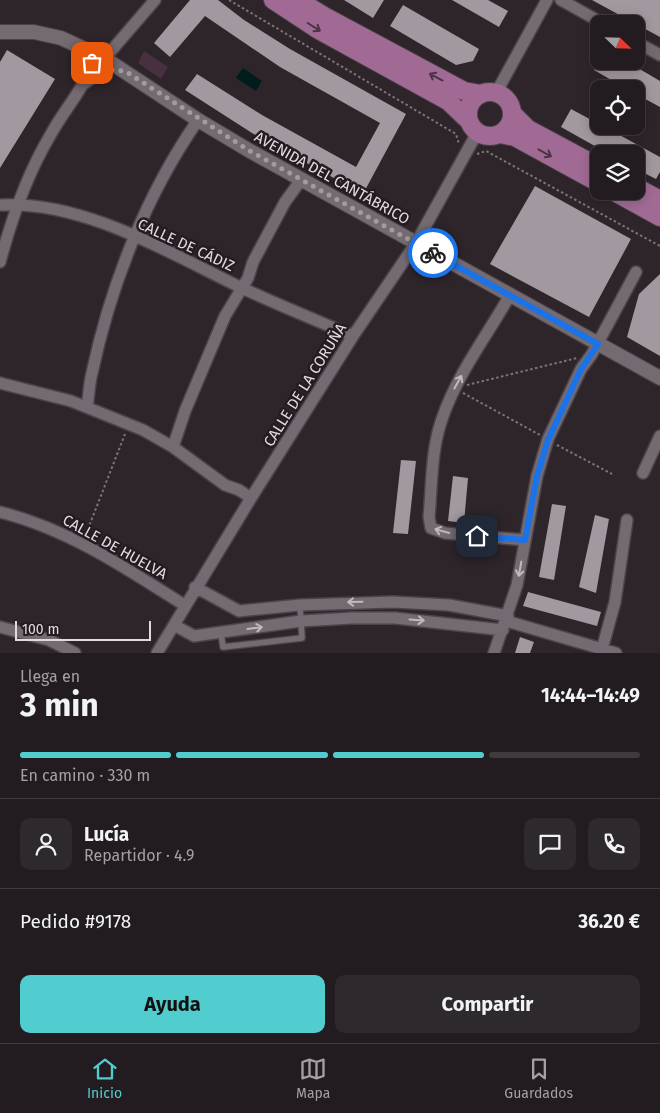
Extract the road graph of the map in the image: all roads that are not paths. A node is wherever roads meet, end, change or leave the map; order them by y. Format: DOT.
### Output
graph roads {
  1 [pos="155,0"];
  2 [pos="273,0"];
  3 [pos="298,0"];
  4 [pos="561,0"];
  5 [pos="543,2"];
  6 [pos="590,16"];
  7 [pos="0,32"];
  8 [pos="645,47"];
  9 [pos="660,55"];
  10 [pos="100,64"];
  11 [pos="489,93"];
  12 [pos="512,113"];
  13 [pos="198,120"];
  14 [pos="473,126"];
  15 [pos="500,134"];
  16 [pos="590,162"];
  17 [pos="590,178"];
  18 [pos="301,180"];
  19 [pos="645,192"];
  20 [pos="629,200"];
  21 [pos="660,200"];
  22 [pos="17,204"];
  23 [pos="0,205"];
  24 [pos="660,217"];
  25 [pos="134,237"];
  26 [pos="416,243"];
  27 [pos="0,262"];
  28 [pos="636,272"];
  29 [pos="242,288"];
  30 [pos="510,295"];
  31 [pos="354,336"];
  32 [pos="595,349"];
  33 [pos="660,378"];
  34 [pos="0,383"];
  35 [pos="87,407"];
  36 [pos="660,436"];
  37 [pos="173,447"];
  38 [pos="643,473"];
  39 [pos="251,498"];
  40 [pos="0,512"];
  41 [pos="627,520"];
  42 [pos="525,540"];
  43 [pos="195,587"];
  44 [pos="300,604"];
  45 [pos="184,605"];
  46 [pos="507,619"];
  47 [pos="301,621"];
  48 [pos="174,625"];
  49 [pos="0,627"];
  50 [pos="221,632"];
  51 [pos="602,650"];
  52 [pos="76,653"];
  53 [pos="157,653"];
  54 [pos="494,653"];
  55 [pos="616,653"];
  1 -- 10 [label="street"];
  2 -- 14 [label="main road, one-way"];
  11 -- 3 [label="main road, one-way"];
  4 -- 6 [label="street"];
  5 -- 11 [label="street"];
  7 -- 10 [label="street"];
  8 -- 9 [label="street"];
  10 -- 13 [label="street, AVENIDA DEL CANTÁBRICO"];
  10 -- 22 [label="street"];
  11 -- 12 [label="main road"];
  11 -- 14 [label="main road"];
  12 -- 15 [label="main road"];
  12 -- 16 [label="main road"];
  13 -- 18 [label="street, AVENIDA DEL CANTÁBRICO"];
  13 -- 25 [label="street"];
  14 -- 15 [label="main road"];
  14 -- 26 [label="street, CALLE DE LA CORUÑA"];
  15 -- 17 [label="main road, one-way"];
  18 -- 26 [label="street, AVENIDA DEL CANTÁBRICO"];
  18 -- 29 [label="street"];
  19 -- 21 [label="main road"];
  20 -- 24 [label="main road"];
  22 -- 23 [label="street, CALLE DE CÁDIZ"];
  22 -- 25 [label="street, CALLE DE CÁDIZ"];
  22 -- 27 [label="street"];
  25 -- 29 [label="street, CALLE DE CÁDIZ"];
  25 -- 35 [label="street"];
  26 -- 30 [label="street, AVENIDA DEL CANTÁBRICO"];
  26 -- 31 [label="street, CALLE DE LA CORUÑA"];
  28 -- 32 [label="street"];
  29 -- 31 [label="street, CALLE DE CÁDIZ"];
  29 -- 37 [label="street"];
  30 -- 32 [label="street, AVENIDA DEL CANTÁBRICO"];
  42 -- 30 [label="street, one-way"];
  31 -- 39 [label="street, CALLE DE LA CORUÑA"];
  32 -- 33 [label="street, AVENIDA DEL CANTÁBRICO"];
  32 -- 42 [label="street"];
  34 -- 35 [label="street"];
  35 -- 37 [label="street"];
  36 -- 38 [label="street"];
  37 -- 39 [label="street"];
  39 -- 43 [label="street, CALLE DE LA CORUÑA"];
  40 -- 45 [label="street, CALLE DE HUELVA"];
  41 -- 51 [label="street"];
  42 -- 46 [label="street, one-way"];
  43 -- 44 [label="street"];
  43 -- 45 [label="street, CALLE DE LA CORUÑA"];
  46 -- 44 [label="street, one-way"];
  44 -- 47 [label="lane"];
  45 -- 48 [label="street, CALLE DE LA CORUÑA"];
  47 -- 46 [label="street, one-way"];
  46 -- 51 [label="street"];
  46 -- 54 [label="street"];
  50 -- 47 [label="street, one-way"];
  47 -- 50 [label="lane"];
  48 -- 50 [label="street"];
  48 -- 53 [label="street, CALLE DE LA CORUÑA"];
  49 -- 52 [label="street"];
  51 -- 55 [label="street"];
}
